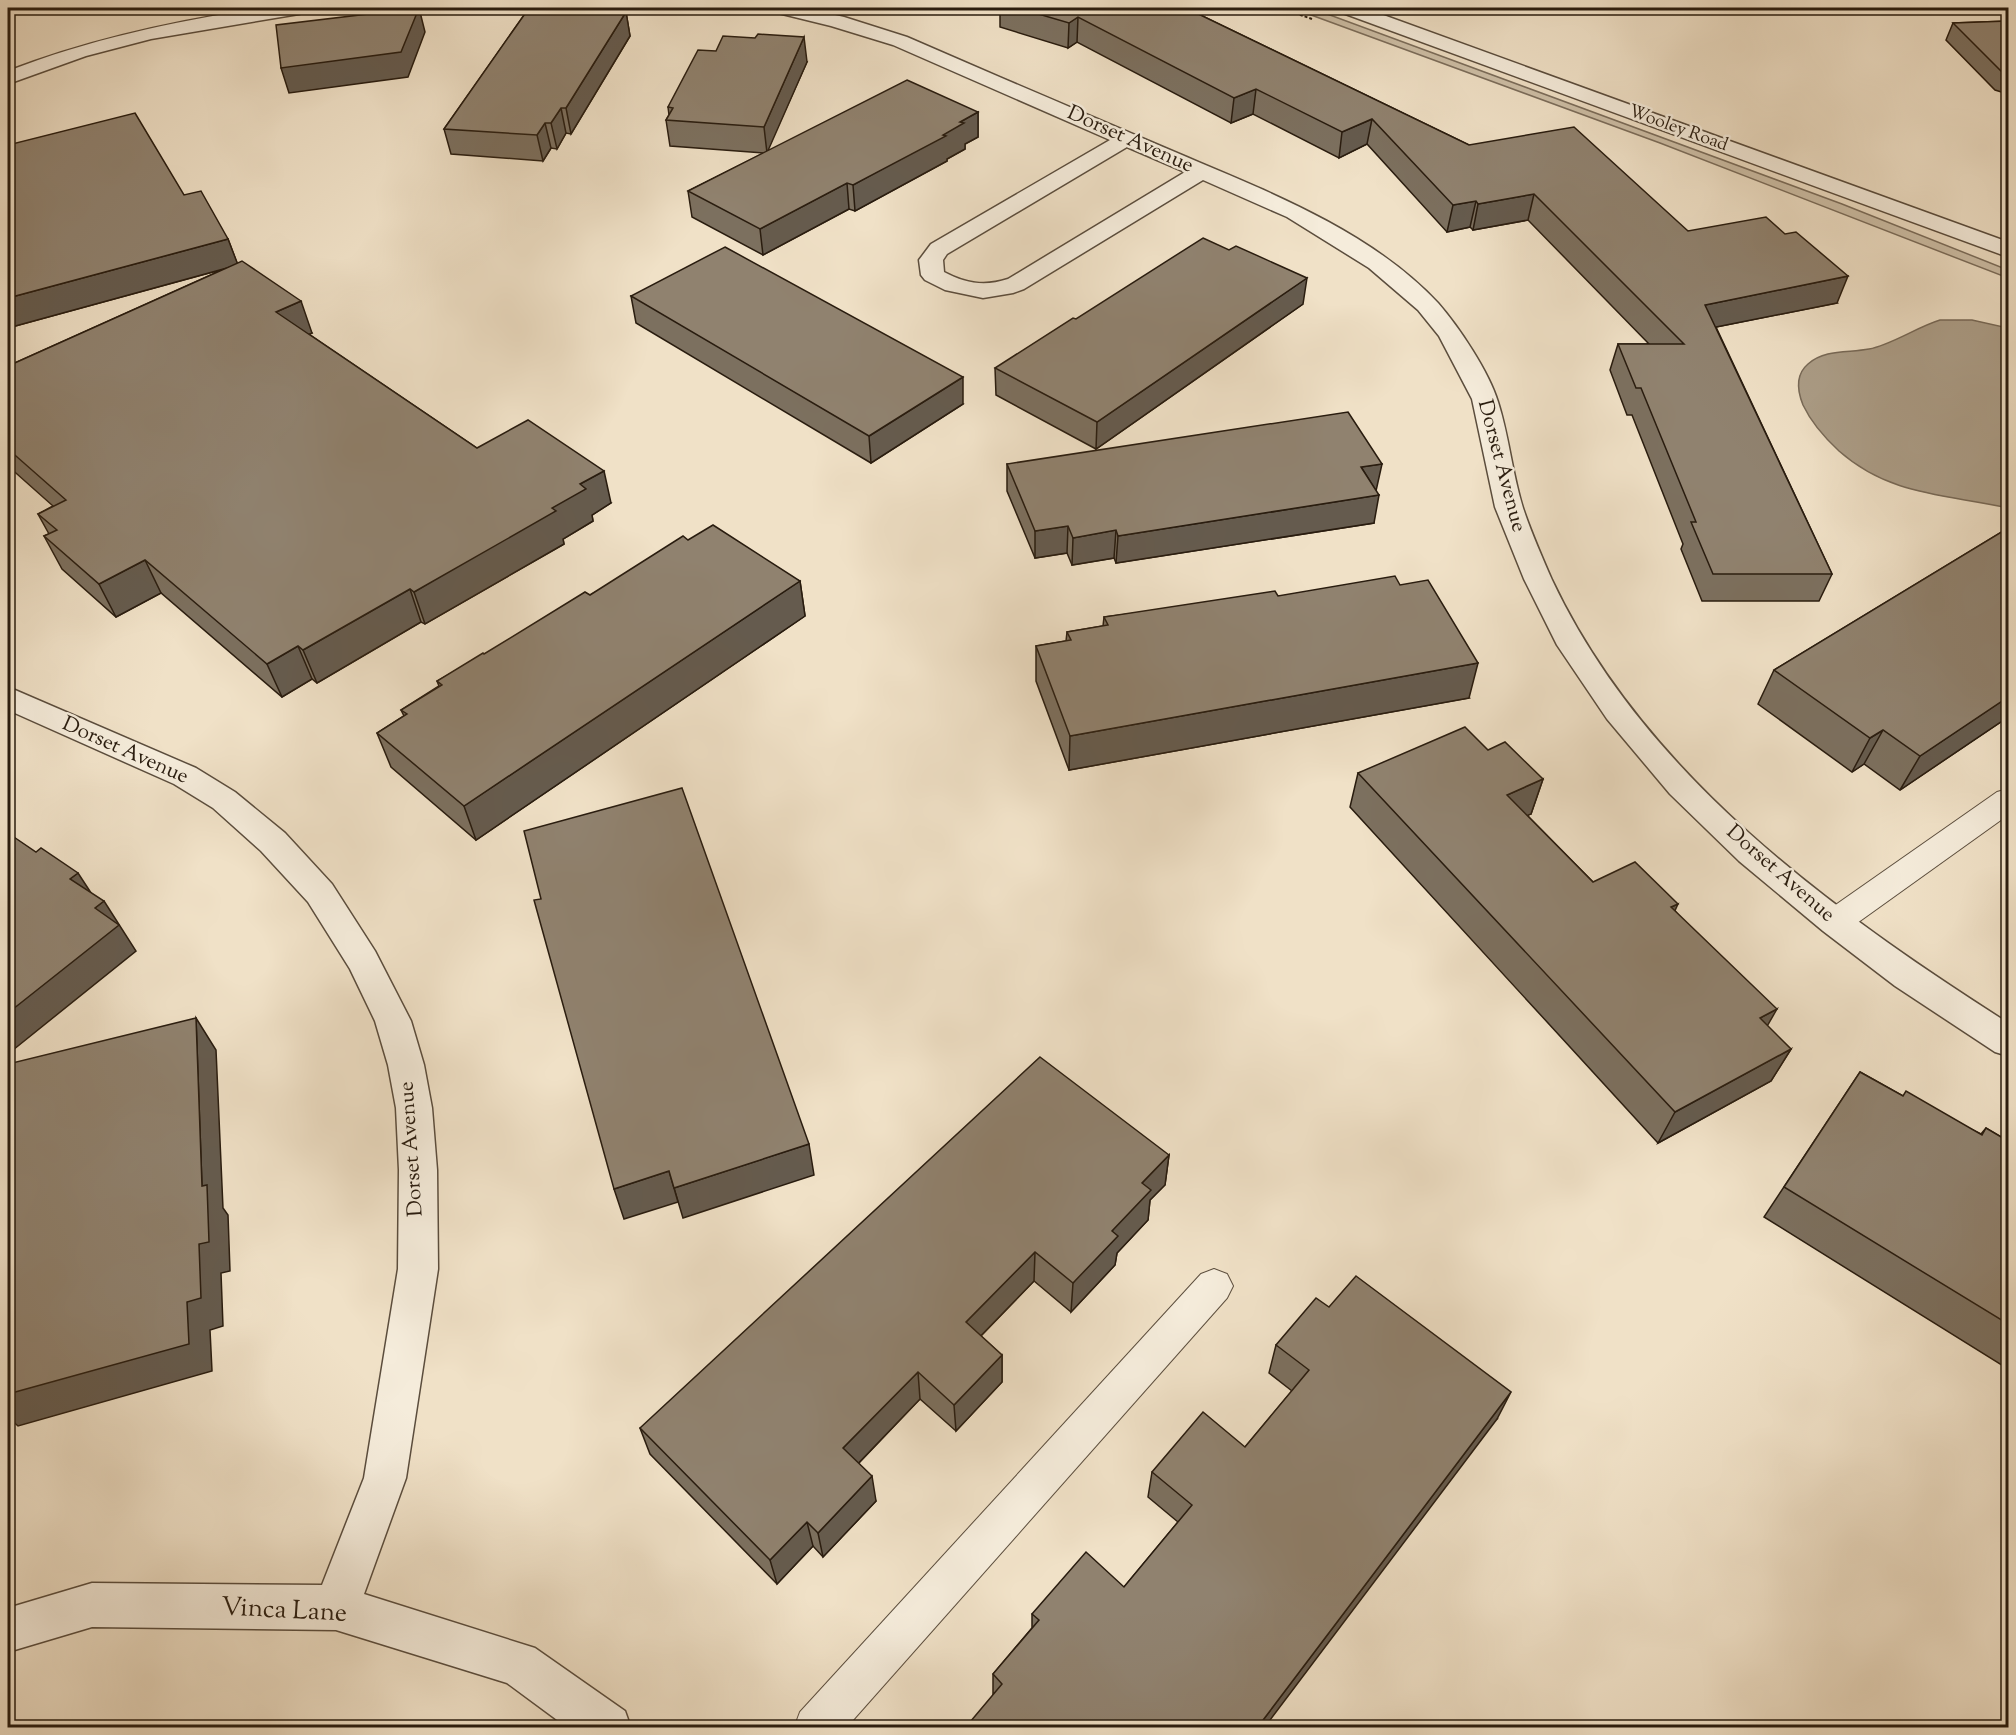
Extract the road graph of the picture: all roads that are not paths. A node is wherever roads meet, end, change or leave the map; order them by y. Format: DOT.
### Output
graph roads {
  1 [pos="299,8"];
  2 [pos="781,8"];
  3 [pos="1347,8"];
  4 [pos="8,78"];
  5 [pos="1128,138"];
  6 [pos="1202,171"];
  7 [pos="2008,250"];
  8 [pos="8,698"];
  9 [pos="2008,800"];
  10 [pos="1835,922"];
  11 [pos="2008,1041"];
  12 [pos="1214,1286"];
  13 [pos="336,1608"];
  14 [pos="8,1630"];
  15 [pos="608,1728"];
  16 [pos="816,1728"];
  1 -- 4 [label="street"];
  2 -- 5 [label="street, Dorset Avenue"];
  3 -- 7 [label="street, Wooley Road"];
  5 -- 6 [label="street, Dorset Avenue"];
  5 -- 6 [label="street"];
  6 -- 10 [label="street, Dorset Avenue"];
  8 -- 13 [label="street, Dorset Avenue"];
  9 -- 10 [label="lane"];
  10 -- 11 [label="street, Dorset Avenue"];
  12 -- 16 [label="lane"];
  13 -- 14 [label="street, Vinca Lane"];
  13 -- 15 [label="street, Vinca Lane"];
}
